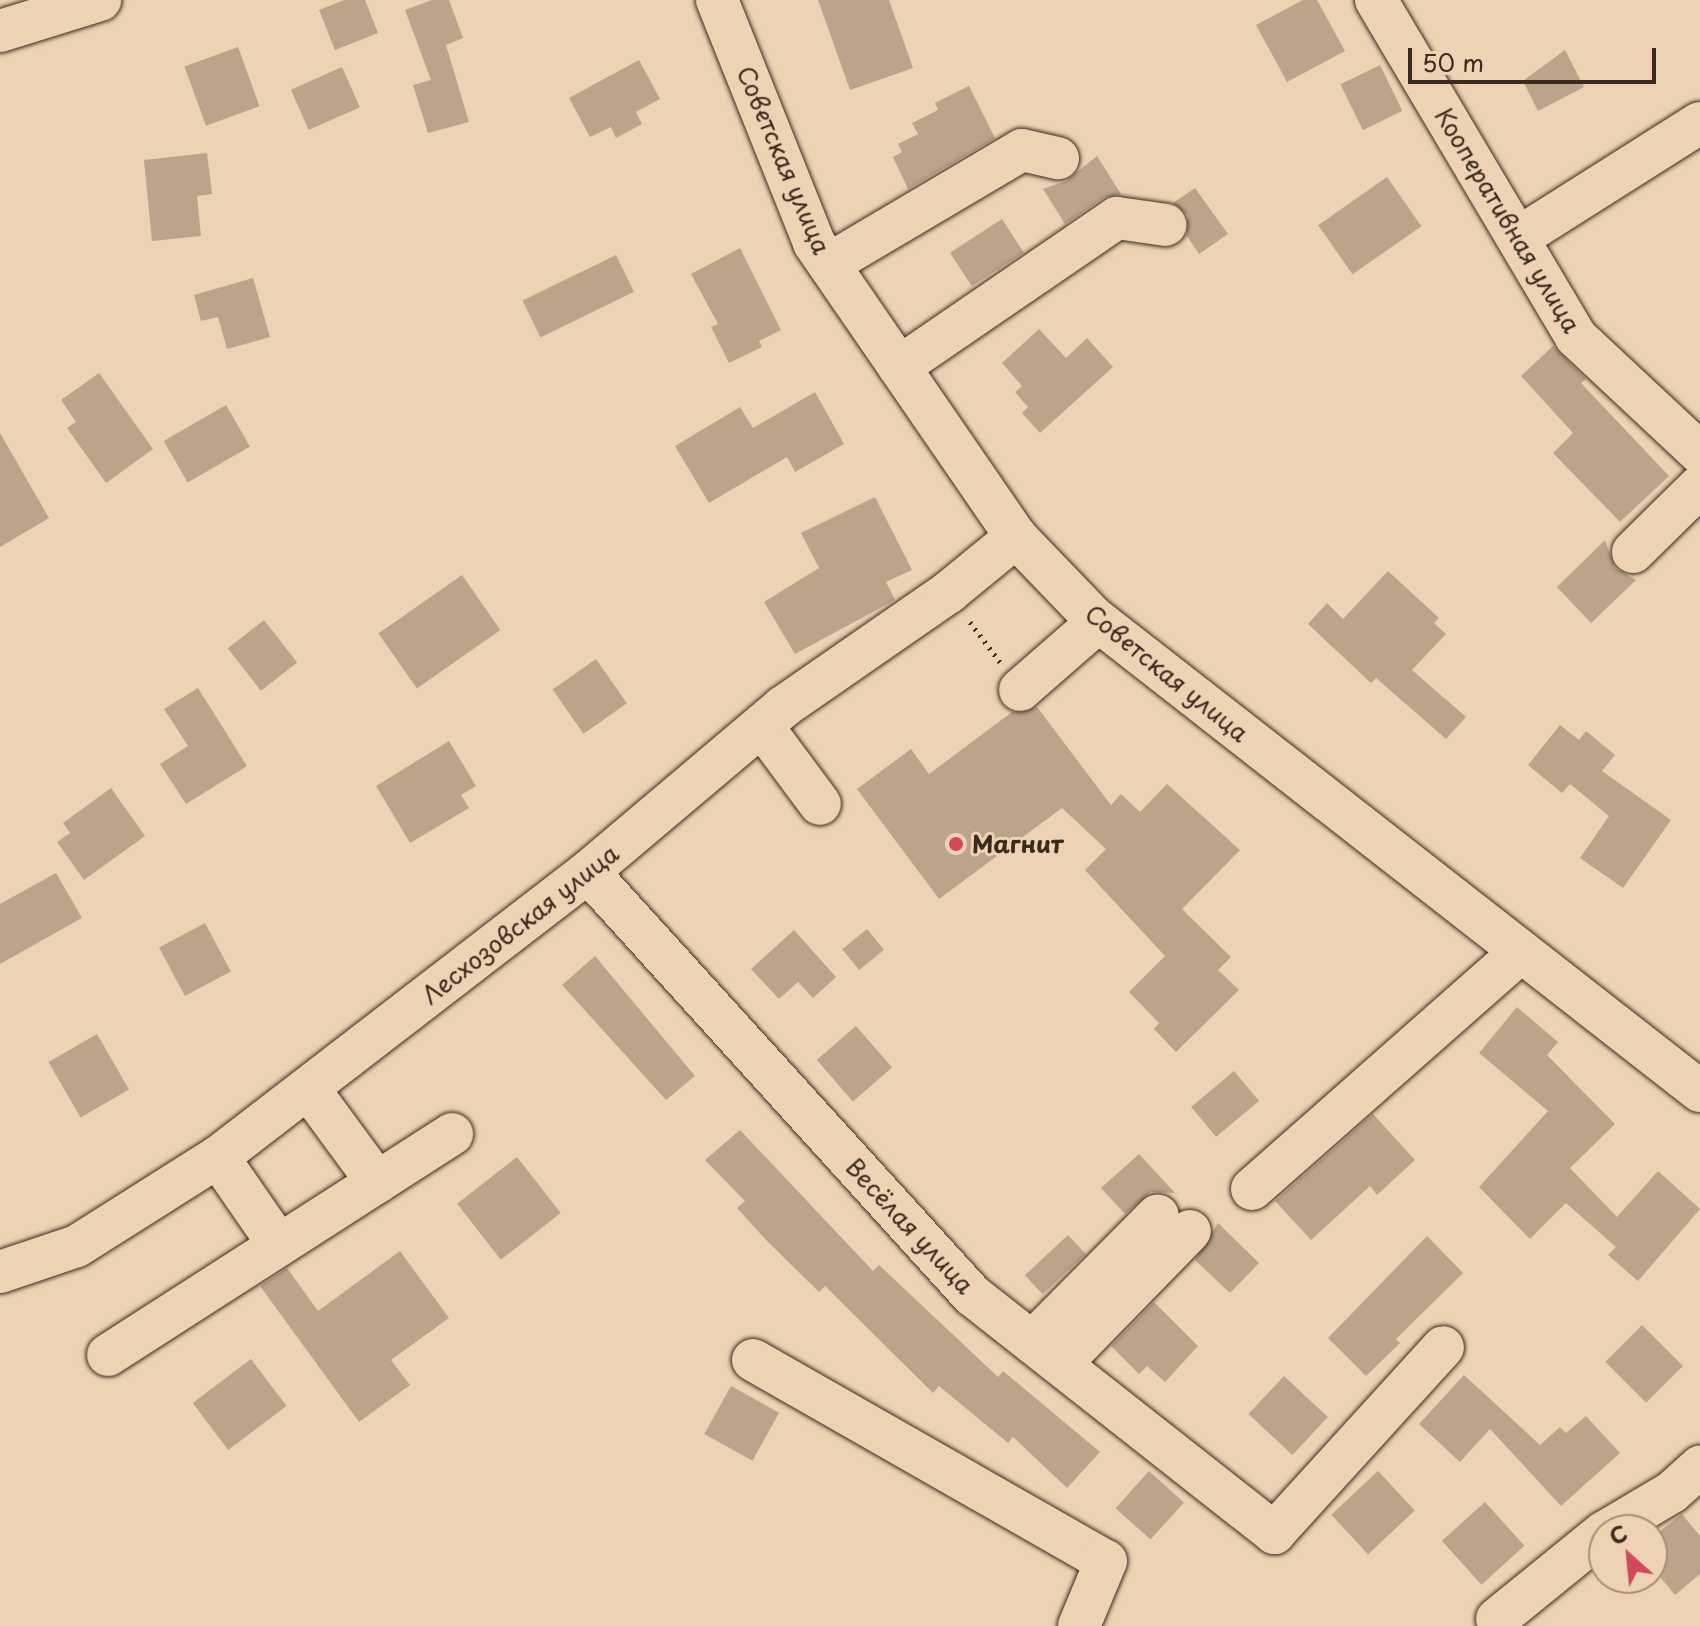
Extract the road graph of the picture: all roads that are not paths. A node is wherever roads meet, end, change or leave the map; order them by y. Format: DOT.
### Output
graph roads {
  1 [pos="100,0"];
  2 [pos="717,0"];
  3 [pos="1376,0"];
  4 [pos="0,31"];
  5 [pos="1700,123"];
  6 [pos="1058,158"];
  7 [pos="1166,225"];
  8 [pos="1518,238"];
  9 [pos="829,264"];
  10 [pos="899,367"];
  11 [pos="1700,453"];
  12 [pos="1700,486"];
  13 [pos="1024,545"];
  14 [pos="1633,552"];
  15 [pos="1088,611"];
  16 [pos="1020,690"];
  17 [pos="770,737"];
  18 [pos="813,794"];
  19 [pos="588,872"];
  20 [pos="1521,952"];
  21 [pos="1700,1091"];
  22 [pos="320,1103"];
  23 [pos="452,1134"];
  24 [pos="367,1168"];
  25 [pos="226,1169"];
  26 [pos="1252,1189"];
  27 [pos="1174,1223"];
  28 [pos="269,1230"];
  29 [pos="2,1263"];
  30 [pos="1443,1347"];
  31 [pos="1048,1352"];
  32 [pos="108,1355"];
  33 [pos="753,1360"];
  34 [pos="1700,1467"];
  35 [pos="1635,1514"];
  36 [pos="1588,1546"];
  37 [pos="1497,1619"];
  38 [pos="1079,1626"];
  1 -- 4 [label="street"];
  2 -- 9 [label="street, Советская улица"];
  3 -- 8 [label="street, Кооперативная улица"];
  5 -- 8 [label="street"];
  6 -- 9 [label="street"];
  7 -- 10 [label="street"];
  8 -- 11 [label="street, Кооперативная улица"];
  9 -- 10 [label="street, Советская улица"];
  10 -- 13 [label="street, Советская улица"];
  12 -- 14 [label="street"];
  13 -- 15 [label="street, Советская улица"];
  13 -- 17 [label="street, Лесхозовская улица"];
  15 -- 16 [label="street"];
  15 -- 20 [label="street, Советская улица"];
  17 -- 18 [label="street"];
  17 -- 19 [label="street, Лесхозовская улица"];
  19 -- 22 [label="street, Лесхозовская улица"];
  19 -- 31 [label="street, Весёлая улица"];
  20 -- 21 [label="street, Советская улица"];
  20 -- 26 [label="street"];
  22 -- 24 [label="street"];
  22 -- 25 [label="street, Лесхозовская улица"];
  23 -- 24 [label="street"];
  24 -- 28 [label="street"];
  25 -- 28 [label="street"];
  25 -- 29 [label="street, Лесхозовская улица"];
  27 -- 31 [label="street"];
  28 -- 32 [label="street"];
  30 -- 31 [label="street, Весёлая улица"];
  33 -- 38 [label="street"];
  34 -- 35 [label="street"];
  36 -- 37 [label="street"];
}
